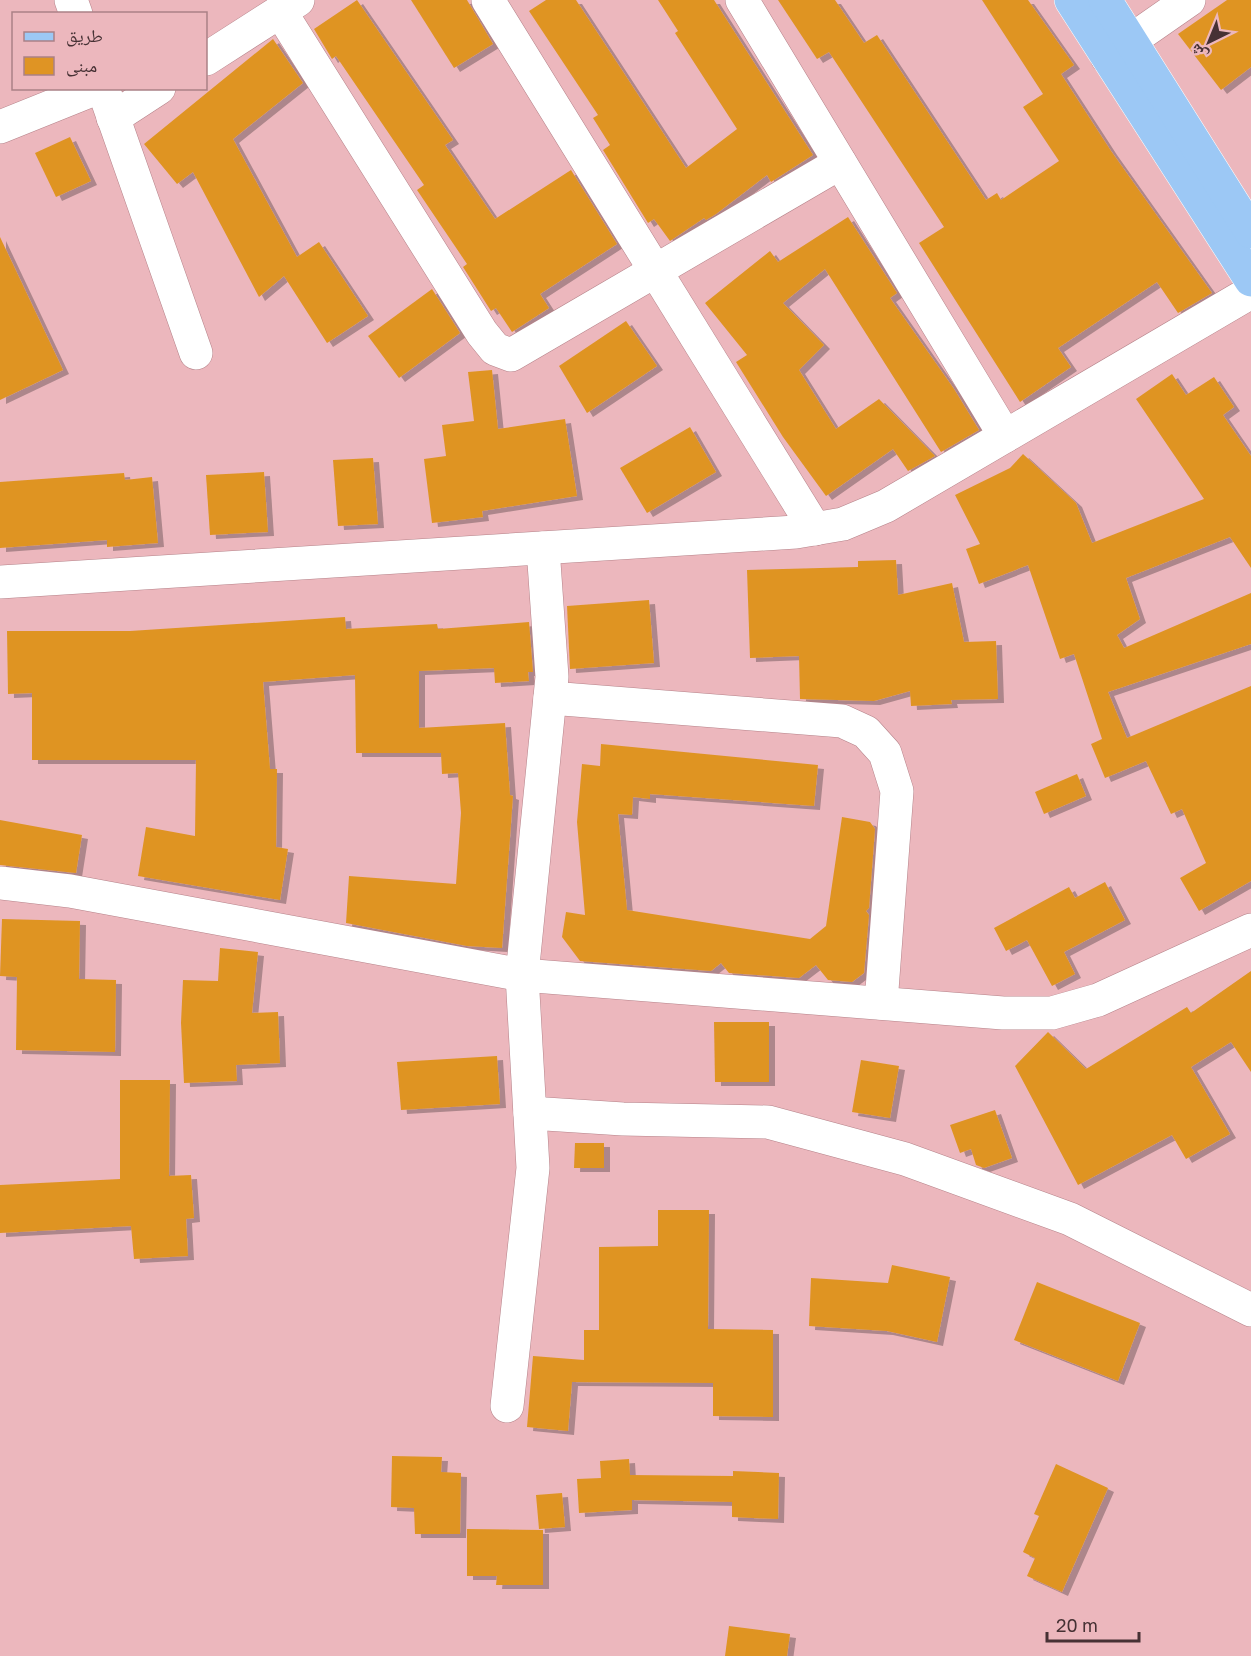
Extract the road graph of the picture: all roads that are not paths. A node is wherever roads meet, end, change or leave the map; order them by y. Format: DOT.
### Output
graph roads {
  1 [pos="488,0"];
  2 [pos="742,0"];
  3 [pos="1071,0"];
  4 [pos="1106,0"];
  5 [pos="1189,0"];
  6 [pos="289,6"];
  7 [pos="1118,48"];
  8 [pos="207,58"];
  9 [pos="93,90"];
  10 [pos="152,90"];
  11 [pos="108,103"];
  12 [pos="0,128"];
  13 [pos="840,163"];
  14 [pos="1241,224"];
  15 [pos="656,270"];
  16 [pos="1251,280"];
  17 [pos="1251,292"];
  18 [pos="196,353"];
  19 [pos="1005,436"];
  20 [pos="815,529"];
  21 [pos="543,548"];
  22 [pos="0,582"];
  23 [pos="550,698"];
  24 [pos="0,883"];
  25 [pos="1251,930"];
  26 [pos="522,975"];
  27 [pos="881,1003"];
  28 [pos="530,1113"];
  29 [pos="1251,1310"];
  30 [pos="507,1406"];
  1 -- 15 [label="street"];
  2 -- 13 [label="street"];
  3 -- 7 [label="main road"];
  4 -- 7 [label="main road"];
  5 -- 7 [label="street"];
  6 -- 8 [label="street"];
  6 -- 15 [label="street"];
  7 -- 14 [label="main road"];
  9 -- 12 [label="street"];
  10 -- 11 [label="street"];
  11 -- 18 [label="street"];
  13 -- 15 [label="street"];
  13 -- 19 [label="street"];
  14 -- 16 [label="main road"];
  15 -- 20 [label="street"];
  17 -- 19 [label="street"];
  19 -- 20 [label="street"];
  20 -- 21 [label="street"];
  21 -- 22 [label="street"];
  21 -- 23 [label="street"];
  23 -- 26 [label="street"];
  23 -- 27 [label="street"];
  24 -- 26 [label="street"];
  25 -- 27 [label="street"];
  26 -- 27 [label="street"];
  26 -- 28 [label="street"];
  28 -- 29 [label="street"];
  28 -- 30 [label="street"];
}
